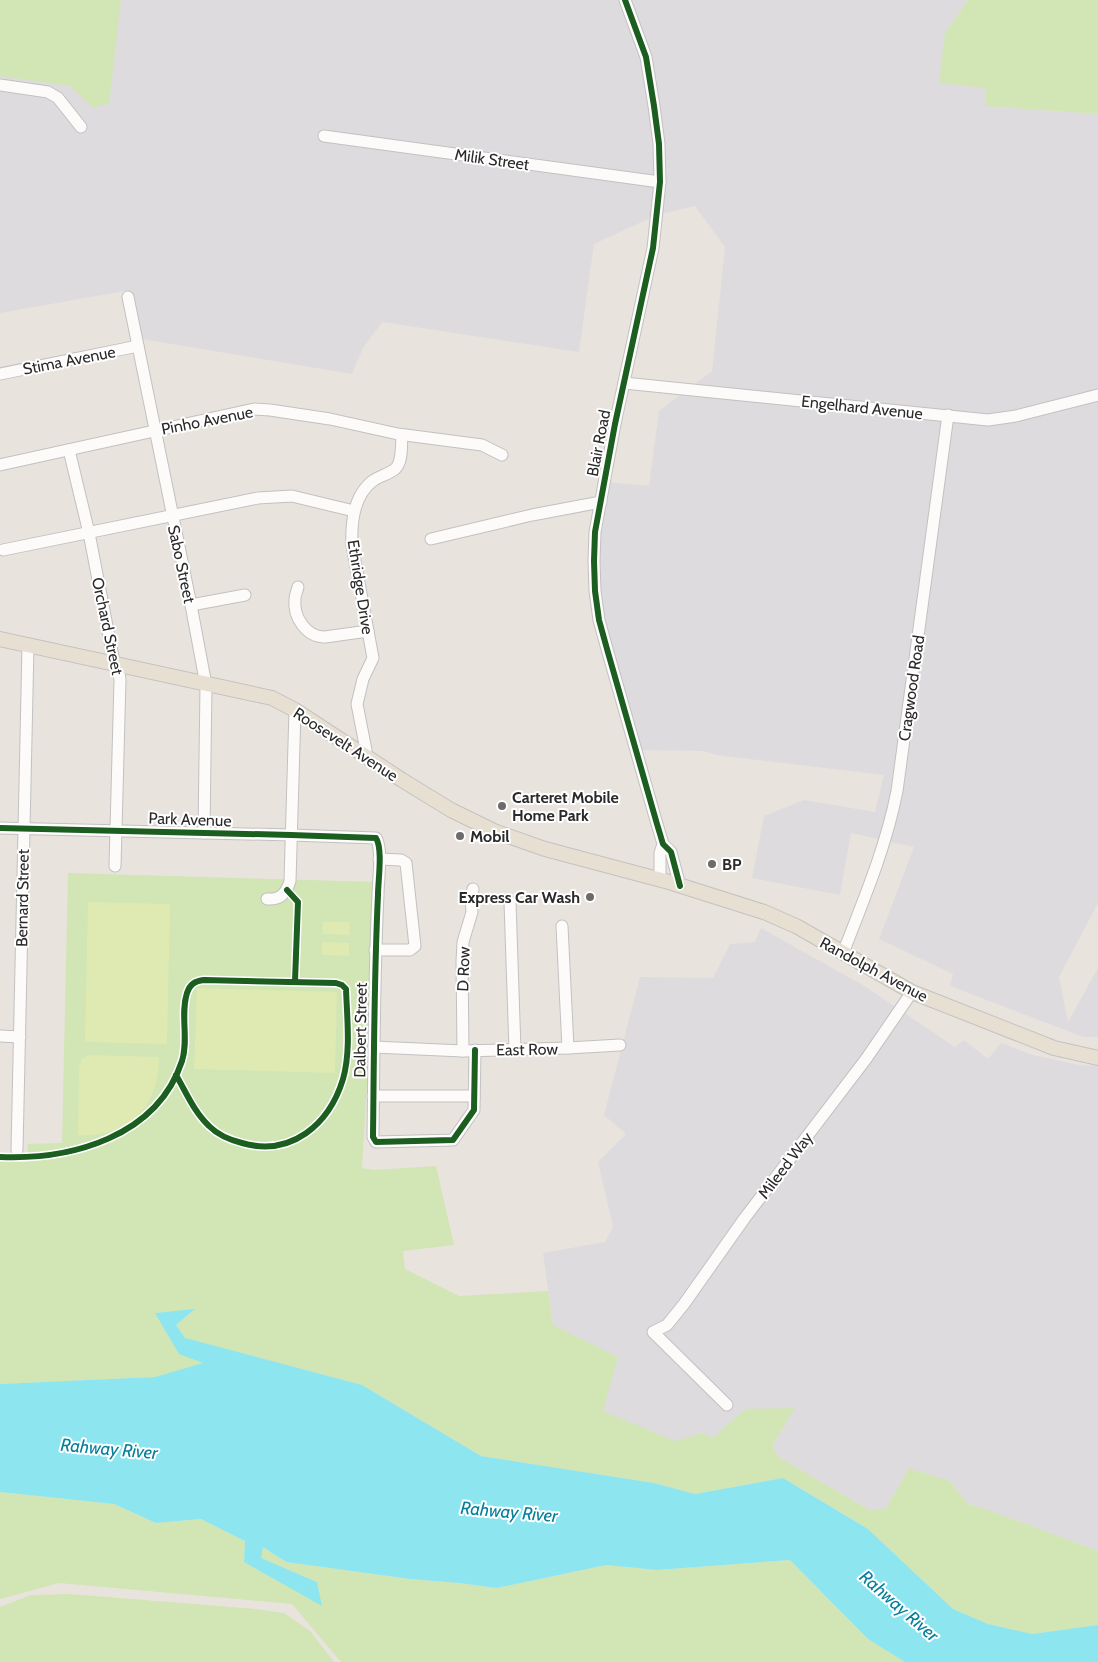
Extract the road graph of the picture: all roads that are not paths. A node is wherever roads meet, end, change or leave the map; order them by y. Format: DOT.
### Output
graph roads {
  1 [pos="625,0"];
  2 [pos="0,85"];
  3 [pos="81,127"];
  4 [pos="324,136"];
  5 [pos="660,182"];
  6 [pos="128,297"];
  7 [pos="138,346"];
  8 [pos="0,374"];
  9 [pos="624,383"];
  10 [pos="1098,395"];
  11 [pos="948,416"];
  12 [pos="155,431"];
  13 [pos="402,435"];
  14 [pos="69,450"];
  15 [pos="502,455"];
  16 [pos="0,465"];
  17 [pos="601,502"];
  18 [pos="354,511"];
  19 [pos="172,515"];
  20 [pos="89,533"];
  21 [pos="430,539"];
  22 [pos="2,550"];
  23 [pos="298,587"];
  24 [pos="245,595"];
  25 [pos="192,605"];
  26 [pos="368,631"];
  27 [pos="0,639"];
  28 [pos="28,646"];
  29 [pos="116,665"];
  30 [pos="206,685"];
  31 [pos="295,710"];
  32 [pos="363,755"];
  33 [pos="0,828"];
  34 [pos="24,829"];
  35 [pos="116,830"];
  36 [pos="204,833"];
  37 [pos="291,834"];
  38 [pos="378,840"];
  39 [pos="663,844"];
  40 [pos="379,859"];
  41 [pos="115,866"];
  42 [pos="660,880"];
  43 [pos="680,886"];
  44 [pos="473,889"];
  45 [pos="267,899"];
  46 [pos="510,902"];
  47 [pos="562,926"];
  48 [pos="375,950"];
  49 [pos="843,953"];
  50 [pos="912,992"];
  51 [pos="0,1036"];
  52 [pos="20,1036"];
  53 [pos="620,1045"];
  54 [pos="374,1047"];
  55 [pos="568,1048"];
  56 [pos="515,1050"];
  57 [pos="469,1051"];
  58 [pos="1098,1058"];
  59 [pos="374,1096"];
  60 [pos="474,1096"];
  61 [pos="17,1150"];
  62 [pos="727,1405"];
  1 -- 5 [label="street, Blair Road"];
  2 -- 3 [label="street"];
  4 -- 5 [label="street, Milik Street"];
  5 -- 9 [label="street, Blair Road"];
  6 -- 7 [label="street, Sabo Street"];
  7 -- 8 [label="street, Stima Avenue"];
  7 -- 12 [label="street, Sabo Street"];
  9 -- 11 [label="street, Engelhard Avenue"];
  9 -- 17 [label="street, Blair Road"];
  10 -- 11 [label="street, Engelhard Avenue"];
  11 -- 49 [label="street, Cragwood Road"];
  12 -- 13 [label="street, Pinho Avenue"];
  12 -- 14 [label="street, Pinho Avenue"];
  12 -- 19 [label="street, Sabo Street"];
  13 -- 15 [label="street, Pinho Avenue"];
  13 -- 18 [label="street, Ethridge Drive"];
  14 -- 16 [label="street, Pinho Avenue"];
  14 -- 20 [label="street, Orchard Street"];
  17 -- 21 [label="street"];
  17 -- 39 [label="street, Blair Road"];
  18 -- 19 [label="street"];
  18 -- 26 [label="street, Ethridge Drive"];
  19 -- 20 [label="street"];
  19 -- 25 [label="street, Sabo Street"];
  20 -- 22 [label="street"];
  20 -- 29 [label="street, Orchard Street"];
  23 -- 26 [label="street"];
  24 -- 25 [label="street"];
  25 -- 30 [label="street, Sabo Street"];
  26 -- 32 [label="street, Ethridge Drive"];
  27 -- 28 [label="main road, Roosevelt Avenue"];
  28 -- 29 [label="main road, Roosevelt Avenue"];
  28 -- 34 [label="street, Bernard Street"];
  29 -- 30 [label="main road, Roosevelt Avenue"];
  29 -- 35 [label="street, Orchard Street"];
  30 -- 31 [label="main road, Roosevelt Avenue"];
  30 -- 36 [label="street, Sabo Street"];
  31 -- 32 [label="main road, Roosevelt Avenue"];
  31 -- 37 [label="street"];
  32 -- 42 [label="main road, Roosevelt Avenue"];
  33 -- 34 [label="street, Park Avenue"];
  34 -- 35 [label="street, Park Avenue"];
  34 -- 52 [label="street, Bernard Street"];
  35 -- 36 [label="street, Park Avenue"];
  35 -- 41 [label="street, Orchard Street"];
  36 -- 37 [label="street, Park Avenue"];
  37 -- 38 [label="street, Park Avenue"];
  37 -- 45 [label="street"];
  38 -- 40 [label="street, Dalbert Street"];
  39 -- 42 [label="street"];
  39 -- 43 [label="street, Blair Road"];
  40 -- 48 [label="street, Dalbert Street"];
  40 -- 48 [label="street"];
  42 -- 43 [label="main road, Roosevelt Avenue"];
  43 -- 49 [label="main road, Randolph Avenue"];
  44 -- 57 [label="street, D Row"];
  46 -- 56 [label="street"];
  47 -- 55 [label="street"];
  48 -- 54 [label="street, Dalbert Street"];
  49 -- 50 [label="main road, Randolph Avenue"];
  50 -- 58 [label="main road, Randolph Avenue"];
  50 -- 62 [label="street, Mileed Way"];
  51 -- 52 [label="street"];
  52 -- 61 [label="street, Bernard Street"];
  53 -- 55 [label="street, East Row"];
  54 -- 57 [label="street, East Row"];
  54 -- 59 [label="street, Dalbert Street"];
  55 -- 56 [label="street, East Row"];
  56 -- 57 [label="street, East Row"];
  57 -- 60 [label="street"];
  59 -- 60 [label="street"];
  59 -- 60 [label="street, Dalbert Street"];
}
